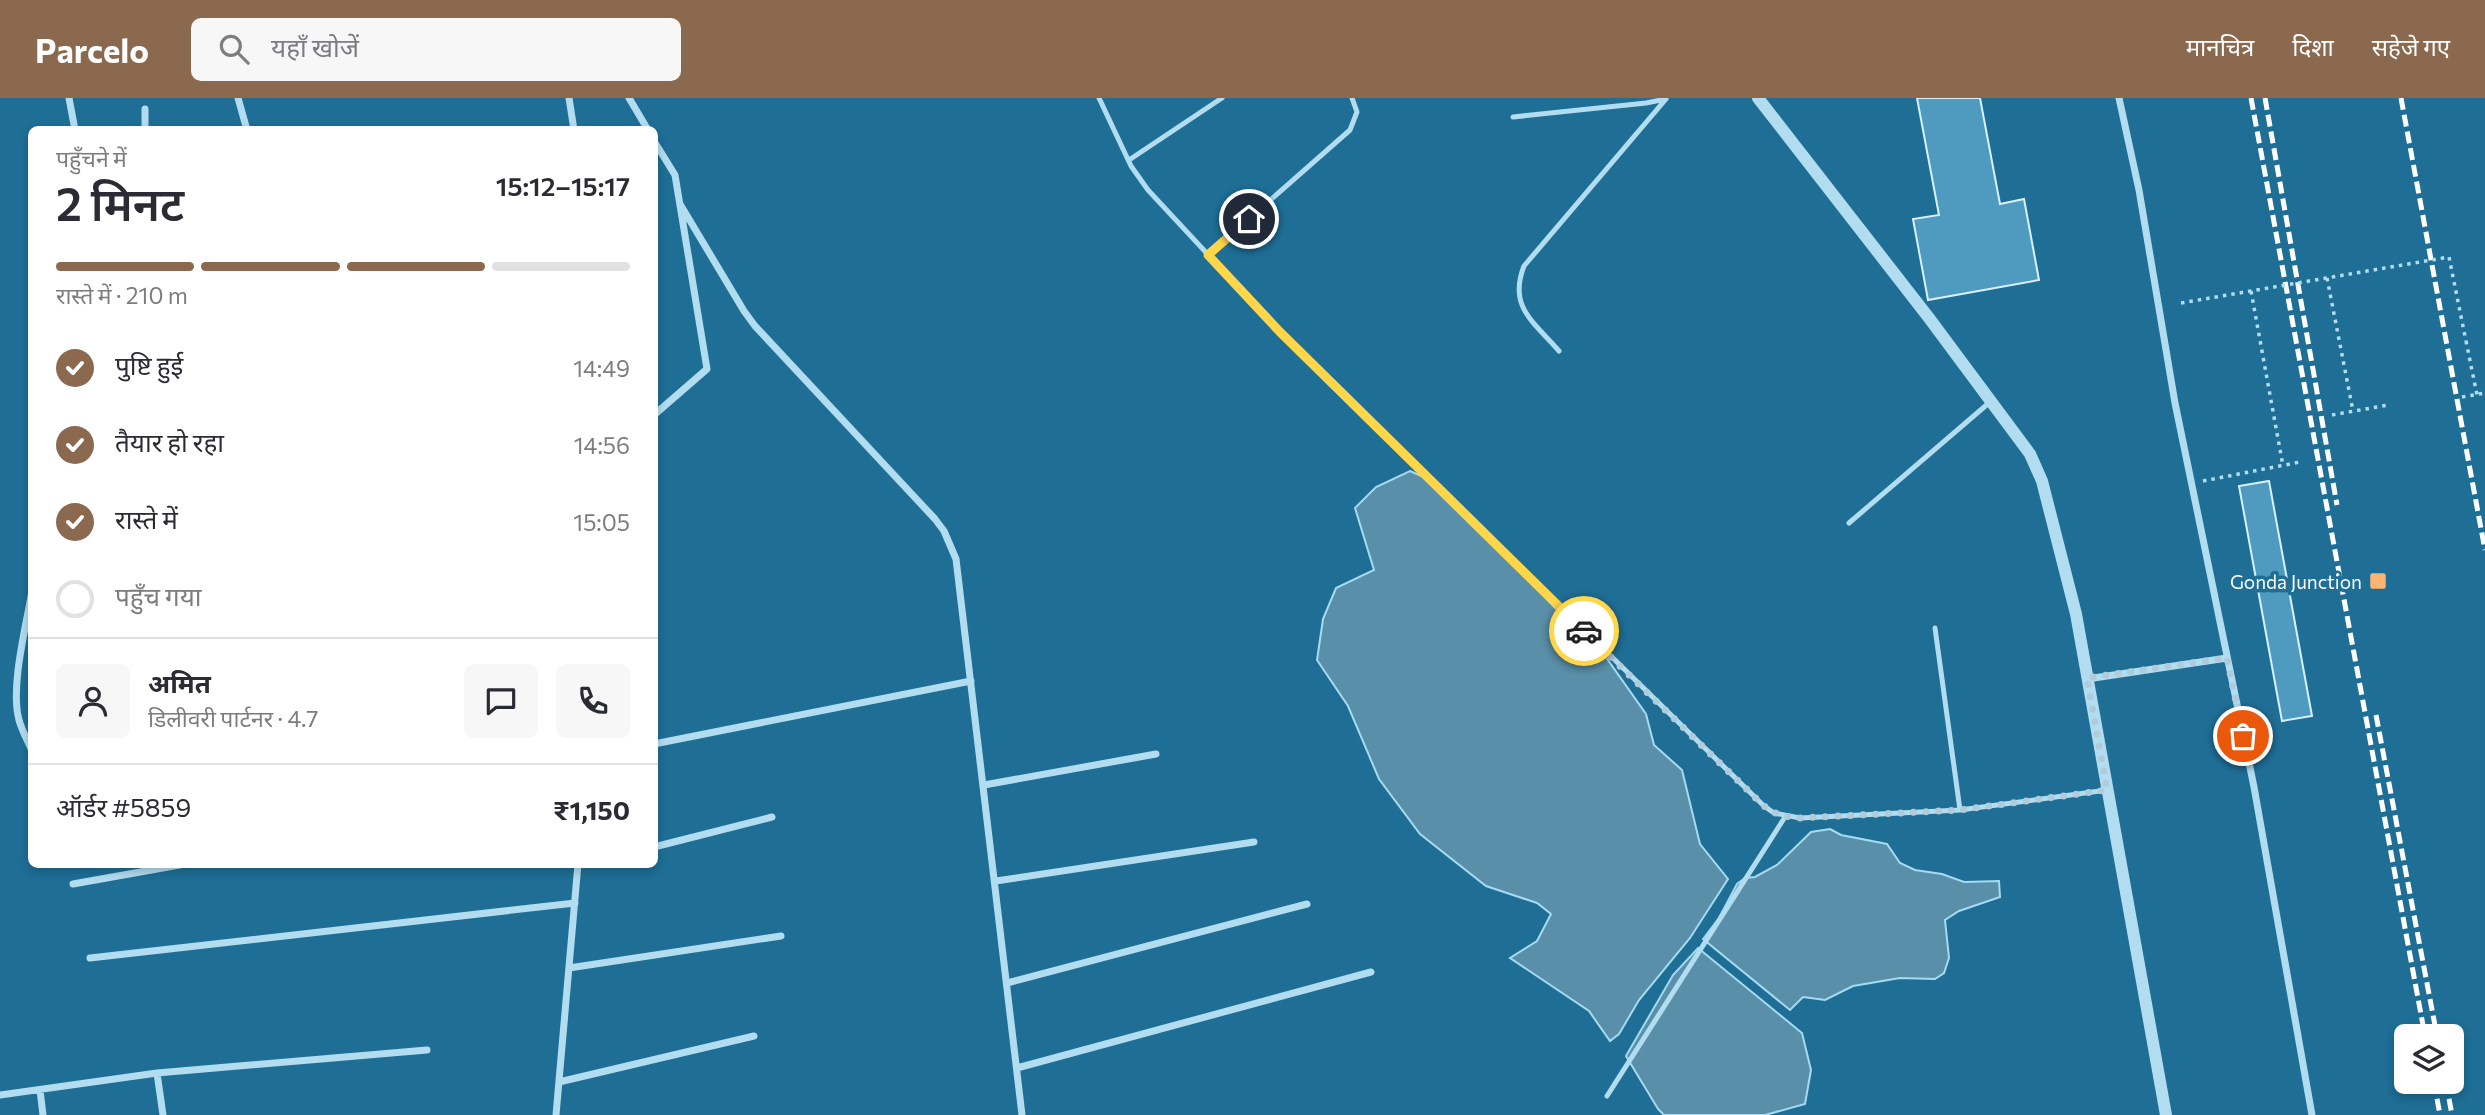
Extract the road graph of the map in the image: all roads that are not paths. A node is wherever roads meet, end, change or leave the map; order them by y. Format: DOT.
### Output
graph roads {
  1 [pos="69,98"];
  2 [pos="238,98"];
  3 [pos="569,98"];
  4 [pos="629,98"];
  5 [pos="1099,98"];
  6 [pos="1222,98"];
  7 [pos="1352,98"];
  8 [pos="1758,98"];
  9 [pos="2119,98"];
  10 [pos="1667,99"];
  11 [pos="145,109"];
  12 [pos="1513,117"];
  13 [pos="74,126"];
  14 [pos="145,126"];
  15 [pos="246,126"];
  16 [pos="573,126"];
  17 [pos="646,126"];
  18 [pos="658,147"];
  19 [pos="1129,160"];
  20 [pos="680,204"];
  21 [pos="1208,255"];
  22 [pos="1559,351"];
  23 [pos="1991,401"];
  24 [pos="658,412"];
  25 [pos="1849,523"];
  26 [pos="28,617"];
  27 [pos="1935,628"];
  28 [pos="2227,658"];
  29 [pos="2087,678"];
  30 [pos="971,681"];
  31 [pos="28,741"];
  32 [pos="658,743"];
  33 [pos="1156,754"];
  34 [pos="984,785"];
  35 [pos="2107,790"];
  36 [pos="1960,810"];
  37 [pos="772,817"];
  38 [pos="1785,817"];
  39 [pos="1254,842"];
  40 [pos="658,846"];
  41 [pos="163,868"];
  42 [pos="578,868"];
  43 [pos="996,881"];
  44 [pos="73,884"];
  45 [pos="575,903"];
  46 [pos="1307,904"];
  47 [pos="781,936"];
  48 [pos="90,958"];
  49 [pos="569,968"];
  50 [pos="1371,972"];
  51 [pos="1007,983"];
  52 [pos="754,1036"];
  53 [pos="427,1050"];
  54 [pos="1017,1068"];
  55 [pos="157,1073"];
  56 [pos="559,1082"];
  57 [pos="40,1090"];
  58 [pos="0,1096"];
  59 [pos="1607,1096"];
  60 [pos="43,1115"];
  61 [pos="163,1115"];
  62 [pos="556,1115"];
  63 [pos="1022,1115"];
  64 [pos="2166,1115"];
  65 [pos="2312,1115"];
  1 -- 13 [label="street"];
  2 -- 15 [label="street"];
  3 -- 16 [label="street"];
  4 -- 17 [label="street"];
  5 -- 19 [label="lane"];
  6 -- 19 [label="lane"];
  7 -- 21 [label="lane"];
  8 -- 23 [label="street"];
  9 -- 28 [label="street"];
  10 -- 12 [label="lane"];
  10 -- 22 [label="lane"];
  11 -- 14 [label="street"];
  18 -- 20 [label="street"];
  19 -- 21 [label="lane"];
  20 -- 24 [label="street"];
  20 -- 30 [label="street"];
  21 -- 38 [label="lane"];
  23 -- 25 [label="lane"];
  23 -- 29 [label="street"];
  26 -- 31 [label="street"];
  27 -- 36 [label="lane"];
  28 -- 29 [label="street"];
  28 -- 65 [label="street"];
  29 -- 35 [label="street"];
  30 -- 32 [label="street"];
  30 -- 34 [label="street"];
  33 -- 34 [label="street"];
  34 -- 43 [label="street"];
  35 -- 36 [label="lane"];
  35 -- 64 [label="street"];
  36 -- 38 [label="lane"];
  37 -- 40 [label="street"];
  38 -- 59 [label="lane"];
  39 -- 43 [label="street"];
  41 -- 44 [label="street"];
  42 -- 45 [label="street"];
  43 -- 51 [label="street"];
  45 -- 48 [label="street"];
  45 -- 49 [label="street"];
  46 -- 51 [label="street"];
  47 -- 49 [label="street"];
  49 -- 56 [label="street"];
  50 -- 54 [label="street"];
  51 -- 54 [label="street"];
  52 -- 56 [label="street"];
  53 -- 55 [label="street"];
  54 -- 63 [label="street"];
  55 -- 57 [label="street"];
  55 -- 61 [label="street"];
  56 -- 62 [label="street"];
  57 -- 58 [label="street"];
  57 -- 60 [label="street"];
}
